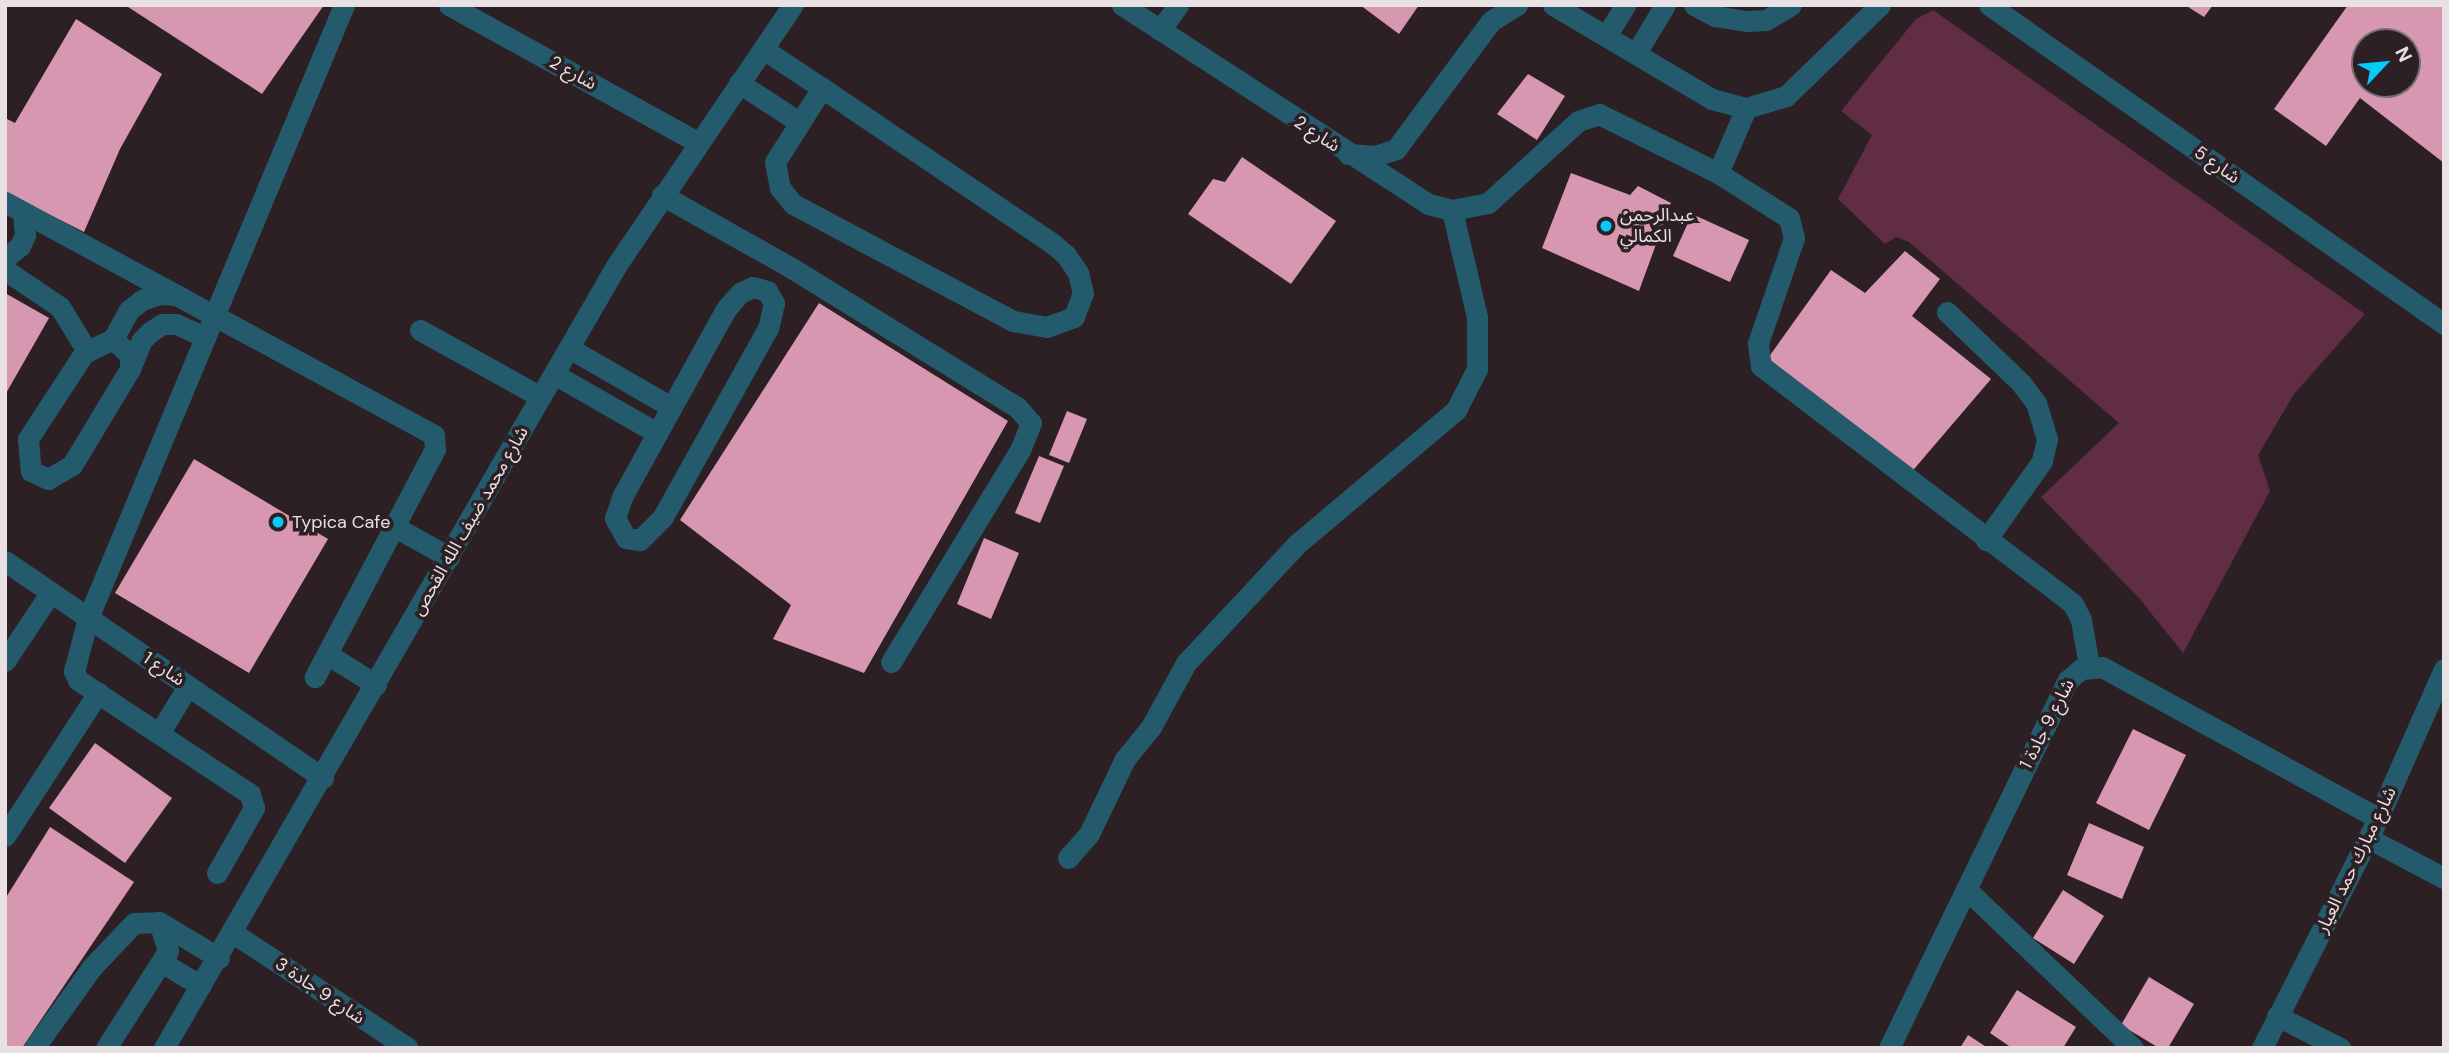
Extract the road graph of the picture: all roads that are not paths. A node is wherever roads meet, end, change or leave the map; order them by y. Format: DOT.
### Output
graph roads {
  1 [pos="344,5"];
  2 [pos="449,5"];
  3 [pos="793,5"];
  4 [pos="1122,5"];
  5 [pos="1178,5"];
  6 [pos="1517,5"];
  7 [pos="1553,5"];
  8 [pos="1625,5"];
  9 [pos="1665,5"];
  10 [pos="1694,5"];
  11 [pos="1791,5"];
  12 [pos="1880,5"];
  13 [pos="1989,5"];
  14 [pos="1160,30"];
  15 [pos="1606,36"];
  16 [pos="763,49"];
  17 [pos="1636,53"];
  18 [pos="739,83"];
  19 [pos="822,88"];
  20 [pos="1746,108"];
  21 [pos="799,122"];
  22 [pos="696,142"];
  23 [pos="1346,153"];
  24 [pos="1718,173"];
  25 [pos="662,195"];
  26 [pos="14,207"];
  27 [pos="1452,210"];
  28 [pos="5,258"];
  29 [pos="5,270"];
  30 [pos="178,296"];
  31 [pos="1947,312"];
  32 [pos="215,315"];
  33 [pos="2444,324"];
  34 [pos="420,330"];
  35 [pos="205,337"];
  36 [pos="113,339"];
  37 [pos="569,348"];
  38 [pos="87,351"];
  39 [pos="130,369"];
  40 [pos="554,374"];
  41 [pos="541,397"];
  42 [pos="671,407"];
  43 [pos="657,433"];
  44 [pos="394,527"];
  45 [pos="1986,540"];
  46 [pos="449,557"];
  47 [pos="5,561"];
  48 [pos="51,592"];
  49 [pos="88,618"];
  50 [pos="327,654"];
  51 [pos="5,661"];
  52 [pos="891,662"];
  53 [pos="2089,666"];
  54 [pos="2444,669"];
  55 [pos="315,677"];
  56 [pos="376,685"];
  57 [pos="188,686"];
  58 [pos="98,693"];
  59 [pos="160,732"];
  60 [pos="323,778"];
  61 [pos="2378,818"];
  62 [pos="5,836"];
  63 [pos="2368,838"];
  64 [pos="1068,858"];
  65 [pos="217,873"];
  66 [pos="2444,878"];
  67 [pos="1966,889"];
  68 [pos="159,922"];
  69 [pos="233,933"];
  70 [pos="219,958"];
  71 [pos="163,963"];
  72 [pos="201,986"];
  73 [pos="2277,1016"];
  74 [pos="34,1048"];
  75 [pos="106,1048"];
  76 [pos="164,1048"];
  77 [pos="408,1048"];
  78 [pos="1889,1048"];
  79 [pos="2133,1048"];
  80 [pos="2262,1048"];
  81 [pos="2340,1048"];
  1 -- 32 [label="street"];
  2 -- 22 [label="street, شارع 2"];
  3 -- 16 [label="street, شارع محمد ضيف الله القحص"];
  4 -- 14 [label="street, شارع 2"];
  5 -- 14 [label="street"];
  6 -- 23 [label="street, شارع 2"];
  7 -- 15 [label="street"];
  8 -- 15 [label="street"];
  9 -- 17 [label="street"];
  10 -- 11 [label="street"];
  12 -- 20 [label="street"];
  13 -- 33 [label="street, شارع 5"];
  14 -- 23 [label="street, شارع 2"];
  15 -- 17 [label="street"];
  16 -- 18 [label="street, شارع محمد ضيف الله القحص"];
  16 -- 19 [label="street"];
  17 -- 20 [label="street"];
  18 -- 21 [label="street"];
  18 -- 22 [label="street, شارع محمد ضيف الله القحص"];
  19 -- 21 [label="street"];
  19 -- 21 [label="street"];
  20 -- 24 [label="street"];
  22 -- 25 [label="street, شارع محمد ضيف الله القحص"];
  23 -- 27 [label="street"];
  24 -- 27 [label="street"];
  24 -- 45 [label="street"];
  25 -- 37 [label="street, شارع محمد ضيف الله القحص"];
  25 -- 52 [label="street"];
  26 -- 28 [label="street"];
  26 -- 30 [label="street"];
  27 -- 64 [label="street"];
  29 -- 38 [label="street"];
  30 -- 32 [label="street"];
  30 -- 36 [label="street"];
  31 -- 45 [label="street"];
  32 -- 35 [label="street"];
  32 -- 44 [label="street"];
  34 -- 41 [label="street"];
  35 -- 39 [label="street"];
  35 -- 49 [label="street"];
  36 -- 38 [label="street"];
  36 -- 39 [label="street"];
  37 -- 40 [label="street, شارع محمد ضيف الله القحص"];
  37 -- 42 [label="street"];
  38 -- 39 [label="street"];
  40 -- 41 [label="street, شارع محمد ضيف الله القحص"];
  40 -- 43 [label="street"];
  41 -- 46 [label="street, شارع محمد ضيف الله القحص"];
  42 -- 43 [label="street"];
  42 -- 43 [label="street"];
  44 -- 46 [label="street"];
  44 -- 50 [label="street"];
  45 -- 53 [label="street"];
  46 -- 56 [label="street, شارع محمد ضيف الله القحص"];
  47 -- 48 [label="street, شارع 1"];
  48 -- 49 [label="street, شارع 1"];
  48 -- 51 [label="street"];
  49 -- 57 [label="street, شارع 1"];
  49 -- 58 [label="street"];
  50 -- 55 [label="street"];
  50 -- 56 [label="street"];
  53 -- 61 [label="street, شارع 9 جادة 1"];
  53 -- 67 [label="street, شارع 9 جادة 1"];
  54 -- 61 [label="street, شارع مبارك حمد العيار"];
  56 -- 60 [label="street, شارع محمد ضيف الله القحص"];
  57 -- 59 [label="street"];
  57 -- 60 [label="street, شارع 1"];
  58 -- 59 [label="street"];
  58 -- 62 [label="street"];
  59 -- 65 [label="street"];
  60 -- 69 [label="street, شارع محمد ضيف الله القحص"];
  61 -- 63 [label="street, شارع مبارك حمد العيار"];
  63 -- 66 [label="street"];
  63 -- 73 [label="street, شارع مبارك حمد العيار"];
  67 -- 78 [label="street, شارع 9 جادة 1"];
  67 -- 79 [label="street"];
  68 -- 70 [label="street"];
  68 -- 71 [label="street"];
  68 -- 74 [label="street"];
  69 -- 70 [label="street, شارع محمد ضيف الله القحص"];
  69 -- 77 [label="street, شارع 9 جادة 3"];
  70 -- 72 [label="street, شارع محمد ضيف الله القحص"];
  71 -- 72 [label="street"];
  71 -- 75 [label="street"];
  72 -- 76 [label="street, شارع محمد ضيف الله القحص"];
  73 -- 80 [label="street, شارع مبارك حمد العيار"];
  73 -- 81 [label="street"];
}
